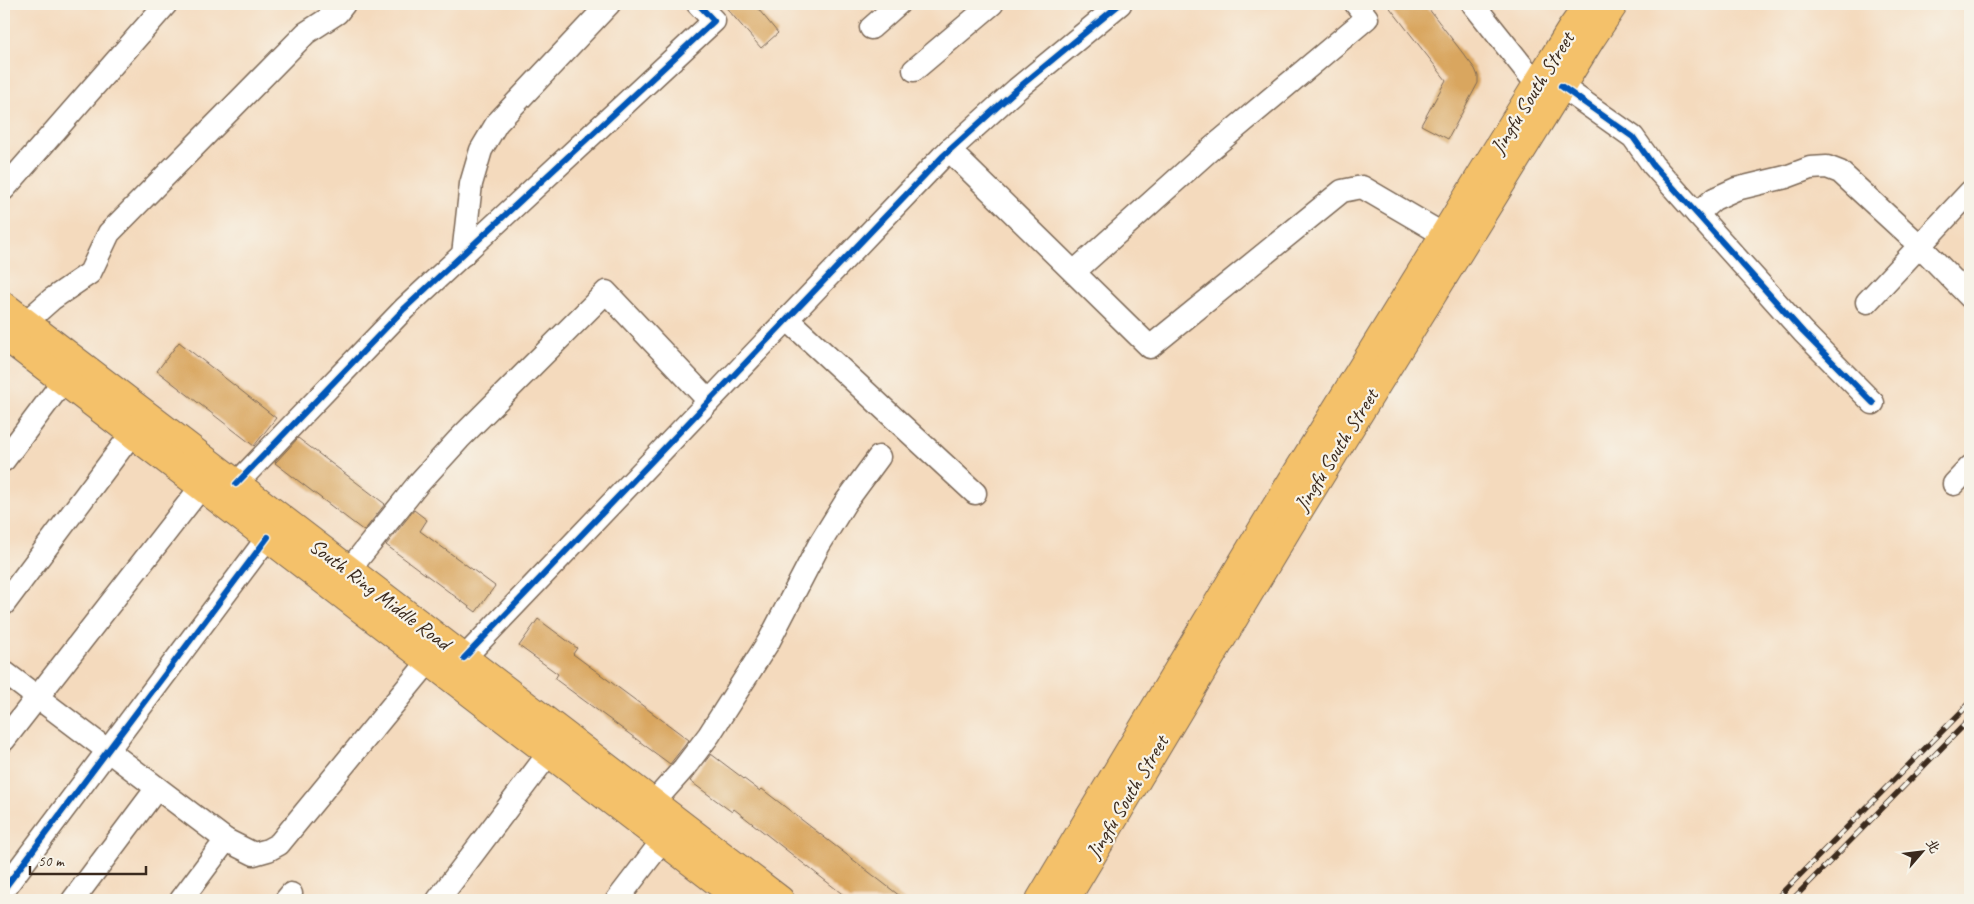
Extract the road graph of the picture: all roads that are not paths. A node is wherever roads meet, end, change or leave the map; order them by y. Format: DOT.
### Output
graph roads {
  1 [pos="166,4"];
  2 [pos="344,4"];
  3 [pos="609,4"];
  4 [pos="698,4"];
  5 [pos="898,4"];
  6 [pos="992,4"];
  7 [pos="1120,4"];
  8 [pos="1356,4"];
  9 [pos="1474,4"];
  10 [pos="1589,4"];
  11 [pos="1614,4"];
  12 [pos="871,28"];
  13 [pos="914,70"];
  14 [pos="1550,91"];
  15 [pos="950,150"];
  16 [pos="4,189"];
  17 [pos="1970,192"];
  18 [pos="1696,214"];
  19 [pos="1444,235"];
  20 [pos="1919,245"];
  21 [pos="463,255"];
  22 [pos="1074,272"];
  23 [pos="1970,296"];
  24 [pos="1867,302"];
  25 [pos="4,306"];
  26 [pos="787,320"];
  27 [pos="15,329"];
  28 [pos="64,380"];
  29 [pos="709,401"];
  30 [pos="1873,403"];
  31 [pos="133,432"];
  32 [pos="879,457"];
  33 [pos="4,460"];
  34 [pos="1970,467"];
  35 [pos="236,484"];
  36 [pos="1954,484"];
  37 [pos="202,486"];
  38 [pos="975,494"];
  39 [pos="268,537"];
  40 [pos="349,570"];
  41 [pos="4,604"];
  42 [pos="464,658"];
  43 [pos="429,661"];
  44 [pos="4,672"];
  45 [pos="37,698"];
  46 [pos="4,740"];
  47 [pos="107,751"];
  48 [pos="549,753"];
  49 [pos="157,788"];
  50 [pos="653,803"];
  51 [pos="226,840"];
  52 [pos="663,840"];
  53 [pos="4,889"];
  54 [pos="73,900"];
  55 [pos="180,900"];
  56 [pos="438,900"];
  57 [pos="618,900"];
  58 [pos="741,900"];
  59 [pos="780,900"];
  60 [pos="1040,900"];
  61 [pos="1065,900"];
  1 -- 16 [label="street"];
  2 -- 27 [label="street"];
  3 -- 21 [label="street"];
  4 -- 21 [label="street"];
  5 -- 12 [label="street"];
  6 -- 13 [label="street"];
  7 -- 15 [label="street"];
  8 -- 22 [label="street"];
  9 -- 14 [label="street"];
  10 -- 14 [label="highway, Jingfu South Street"];
  11 -- 14 [label="highway, Jingfu South Street"];
  14 -- 18 [label="street"];
  14 -- 19 [label="highway, Jingfu South Street"];
  14 -- 61 [label="highway, Jingfu South Street"];
  15 -- 22 [label="street"];
  15 -- 26 [label="street"];
  17 -- 20 [label="street"];
  18 -- 20 [label="street"];
  18 -- 30 [label="street"];
  19 -- 22 [label="street"];
  19 -- 60 [label="highway, Jingfu South Street"];
  20 -- 23 [label="street"];
  20 -- 24 [label="street"];
  21 -- 35 [label="street"];
  25 -- 27 [label="highway, South Ring Middle Road"];
  26 -- 29 [label="street"];
  26 -- 38 [label="street"];
  27 -- 28 [label="highway, South Ring Middle Road"];
  27 -- 35 [label="highway, South Ring Middle Road"];
  28 -- 31 [label="highway, South Ring Middle Road"];
  28 -- 33 [label="street"];
  29 -- 40 [label="street"];
  29 -- 42 [label="street"];
  31 -- 37 [label="highway, South Ring Middle Road"];
  31 -- 41 [label="street"];
  32 -- 50 [label="street"];
  34 -- 36 [label="street"];
  35 -- 40 [label="highway, South Ring Middle Road"];
  37 -- 39 [label="highway, South Ring Middle Road"];
  37 -- 45 [label="street"];
  39 -- 43 [label="highway, South Ring Middle Road"];
  39 -- 47 [label="street"];
  40 -- 42 [label="highway, South Ring Middle Road"];
  42 -- 50 [label="highway, South Ring Middle Road"];
  43 -- 48 [label="highway, South Ring Middle Road"];
  43 -- 51 [label="street"];
  44 -- 45 [label="street"];
  45 -- 46 [label="street"];
  45 -- 47 [label="street"];
  47 -- 49 [label="street"];
  47 -- 53 [label="street"];
  48 -- 52 [label="highway, South Ring Middle Road"];
  48 -- 56 [label="street"];
  49 -- 51 [label="street"];
  49 -- 54 [label="street"];
  50 -- 59 [label="highway, South Ring Middle Road"];
  51 -- 55 [label="street"];
  52 -- 57 [label="street"];
  52 -- 58 [label="highway, South Ring Middle Road"];
}
